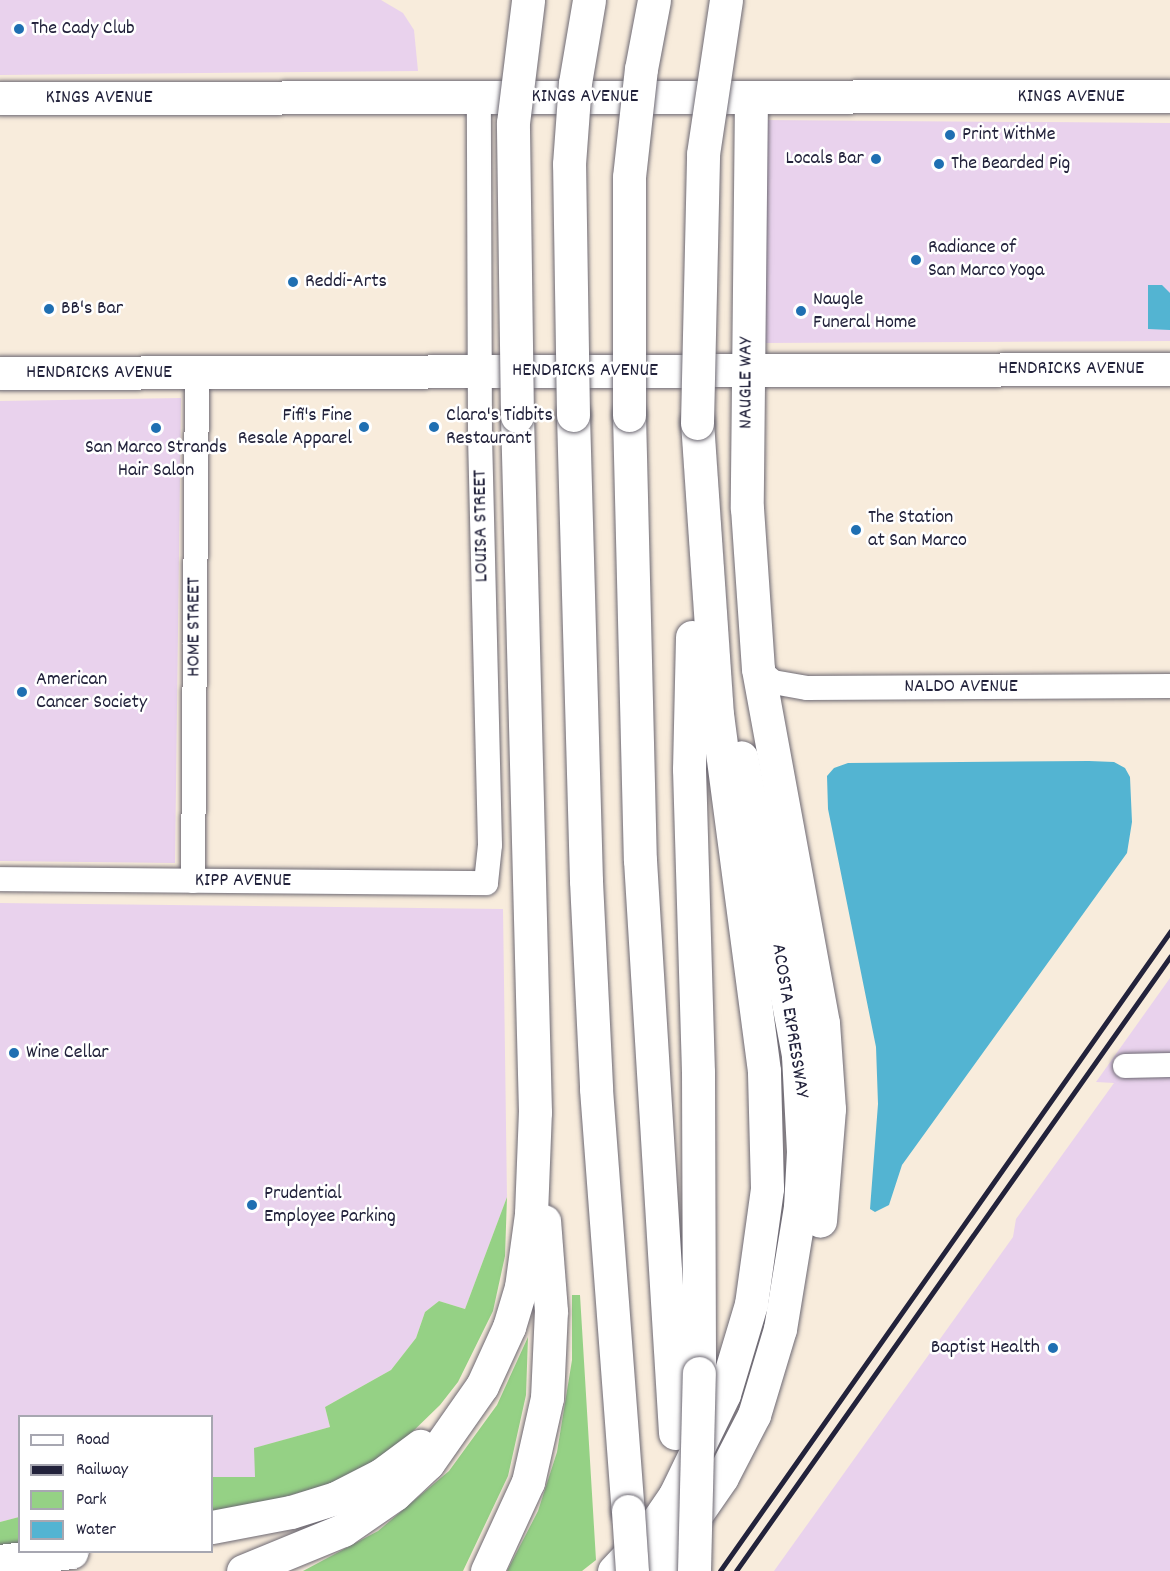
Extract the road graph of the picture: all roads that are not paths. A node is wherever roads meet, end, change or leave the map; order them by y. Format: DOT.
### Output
graph roads {
  1 [pos="528,0"];
  2 [pos="589,0"];
  3 [pos="654,0"];
  4 [pos="726,0"];
  5 [pos="1170,96"];
  6 [pos="479,97"];
  7 [pos="751,97"];
  8 [pos="5,100"];
  9 [pos="1170,369"];
  10 [pos="747,370"];
  11 [pos="481,371"];
  12 [pos="197,372"];
  13 [pos="0,373"];
  14 [pos="698,423"];
  15 [pos="704,552"];
  16 [pos="758,669"];
  17 [pos="1170,687"];
  18 [pos="0,879"];
  19 [pos="193,881"];
  20 [pos="486,883"];
  21 [pos="1170,1065"];
  22 [pos="1125,1066"];
  23 [pos="535,1112"];
  24 [pos="492,1367"];
  25 [pos="754,1415"];
  26 [pos="213,1527"];
  27 [pos="57,1553"];
  28 [pos="0,1561"];
  29 [pos="243,1571"];
  30 [pos="487,1571"];
  31 [pos="614,1571"];
  32 [pos="632,1571"];
  33 [pos="657,1571"];
  34 [pos="685,1571"];
  35 [pos="694,1571"];
  1 -- 23 [label="main road, bridge"];
  2 -- 32 [label="main road, bridge"];
  3 -- 34 [label="main road, bridge"];
  4 -- 14 [label="main road, bridge"];
  5 -- 7 [label="main road, KINGS AVENUE"];
  6 -- 7 [label="main road, KINGS AVENUE"];
  6 -- 8 [label="main road, KINGS AVENUE"];
  6 -- 11 [label="street, LOUISA STREET"];
  7 -- 10 [label="main road, NAUGLE WAY"];
  9 -- 10 [label="main road, HENDRICKS AVENUE"];
  10 -- 11 [label="main road, HENDRICKS AVENUE"];
  10 -- 16 [label="main road, NAUGLE WAY"];
  11 -- 12 [label="main road, HENDRICKS AVENUE"];
  11 -- 20 [label="street, LOUISA STREET"];
  12 -- 13 [label="main road, HENDRICKS AVENUE"];
  12 -- 19 [label="street, HOME STREET"];
  14 -- 15 [label="main road"];
  14 -- 35 [label="main road, bridge"];
  15 -- 25 [label="main road, ACOSTA EXPRESSWAY"];
  15 -- 31 [label="main road"];
  16 -- 17 [label="street, NALDO AVENUE"];
  16 -- 25 [label="main road, NAUGLE WAY"];
  18 -- 19 [label="street, KIPP AVENUE"];
  19 -- 20 [label="street, KIPP AVENUE"];
  21 -- 22 [label="street"];
  23 -- 24 [label="main road"];
  23 -- 30 [label="main road"];
  24 -- 26 [label="main road"];
  24 -- 29 [label="main road"];
  25 -- 33 [label="main road, ACOSTA EXPRESSWAY"];
  27 -- 28 [label="main road"];
}
